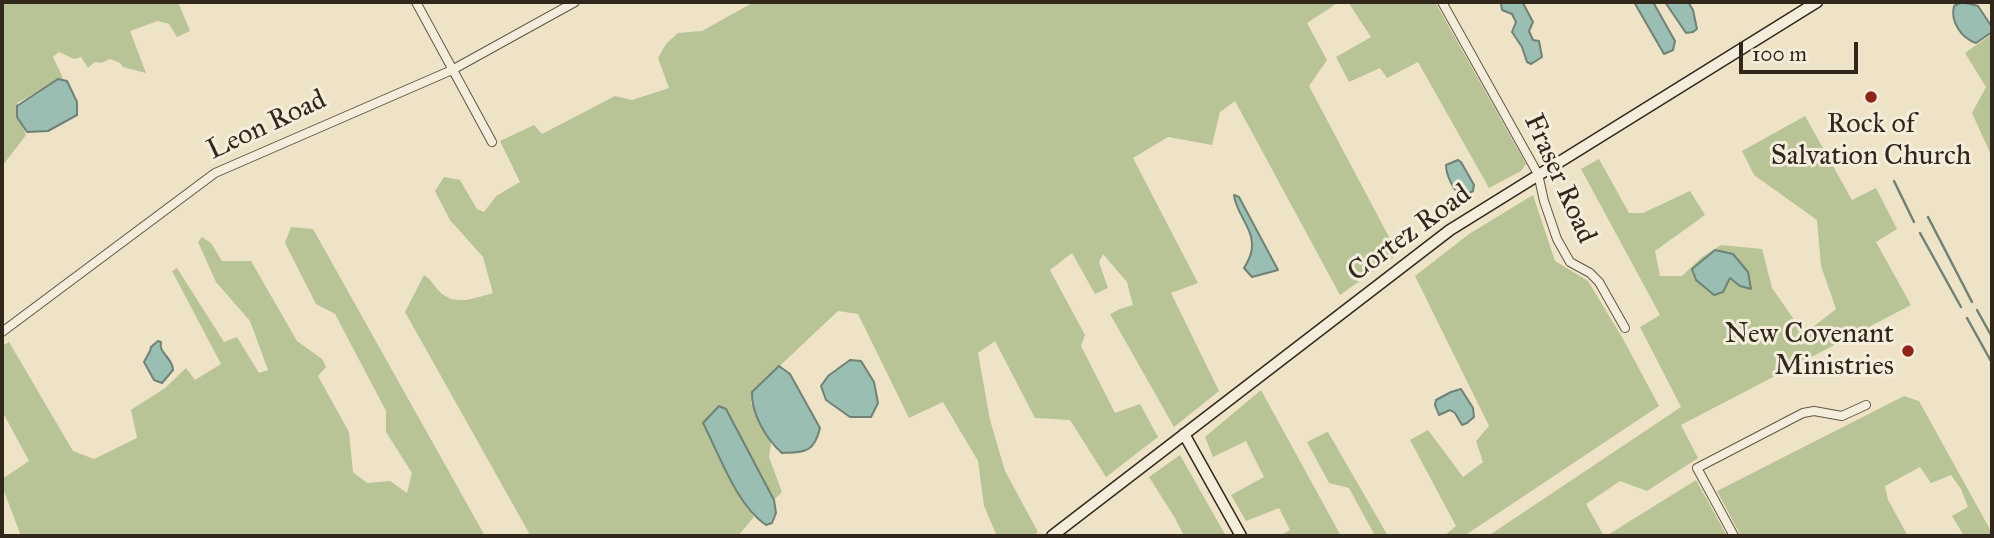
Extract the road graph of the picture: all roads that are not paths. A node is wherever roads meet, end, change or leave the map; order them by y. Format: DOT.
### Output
graph roads {
  1 [pos="416,2"];
  2 [pos="575,2"];
  3 [pos="1442,2"];
  4 [pos="1817,2"];
  5 [pos="452,70"];
  6 [pos="492,142"];
  7 [pos="1538,174"];
  8 [pos="1625,328"];
  9 [pos="2,332"];
  10 [pos="1866,405"];
  11 [pos="1184,434"];
  12 [pos="1052,536"];
  13 [pos="1241,536"];
  14 [pos="1734,536"];
  1 -- 5 [label="street"];
  2 -- 5 [label="street, Leon Road"];
  3 -- 7 [label="street, Fraser Road"];
  4 -- 7 [label="street, Cortez Road"];
  5 -- 6 [label="street"];
  5 -- 9 [label="street, Leon Road"];
  7 -- 8 [label="street, Fraser Road"];
  7 -- 11 [label="street, Cortez Road"];
  10 -- 14 [label="street"];
  11 -- 12 [label="street, Cortez Road"];
  11 -- 13 [label="street"];
}
